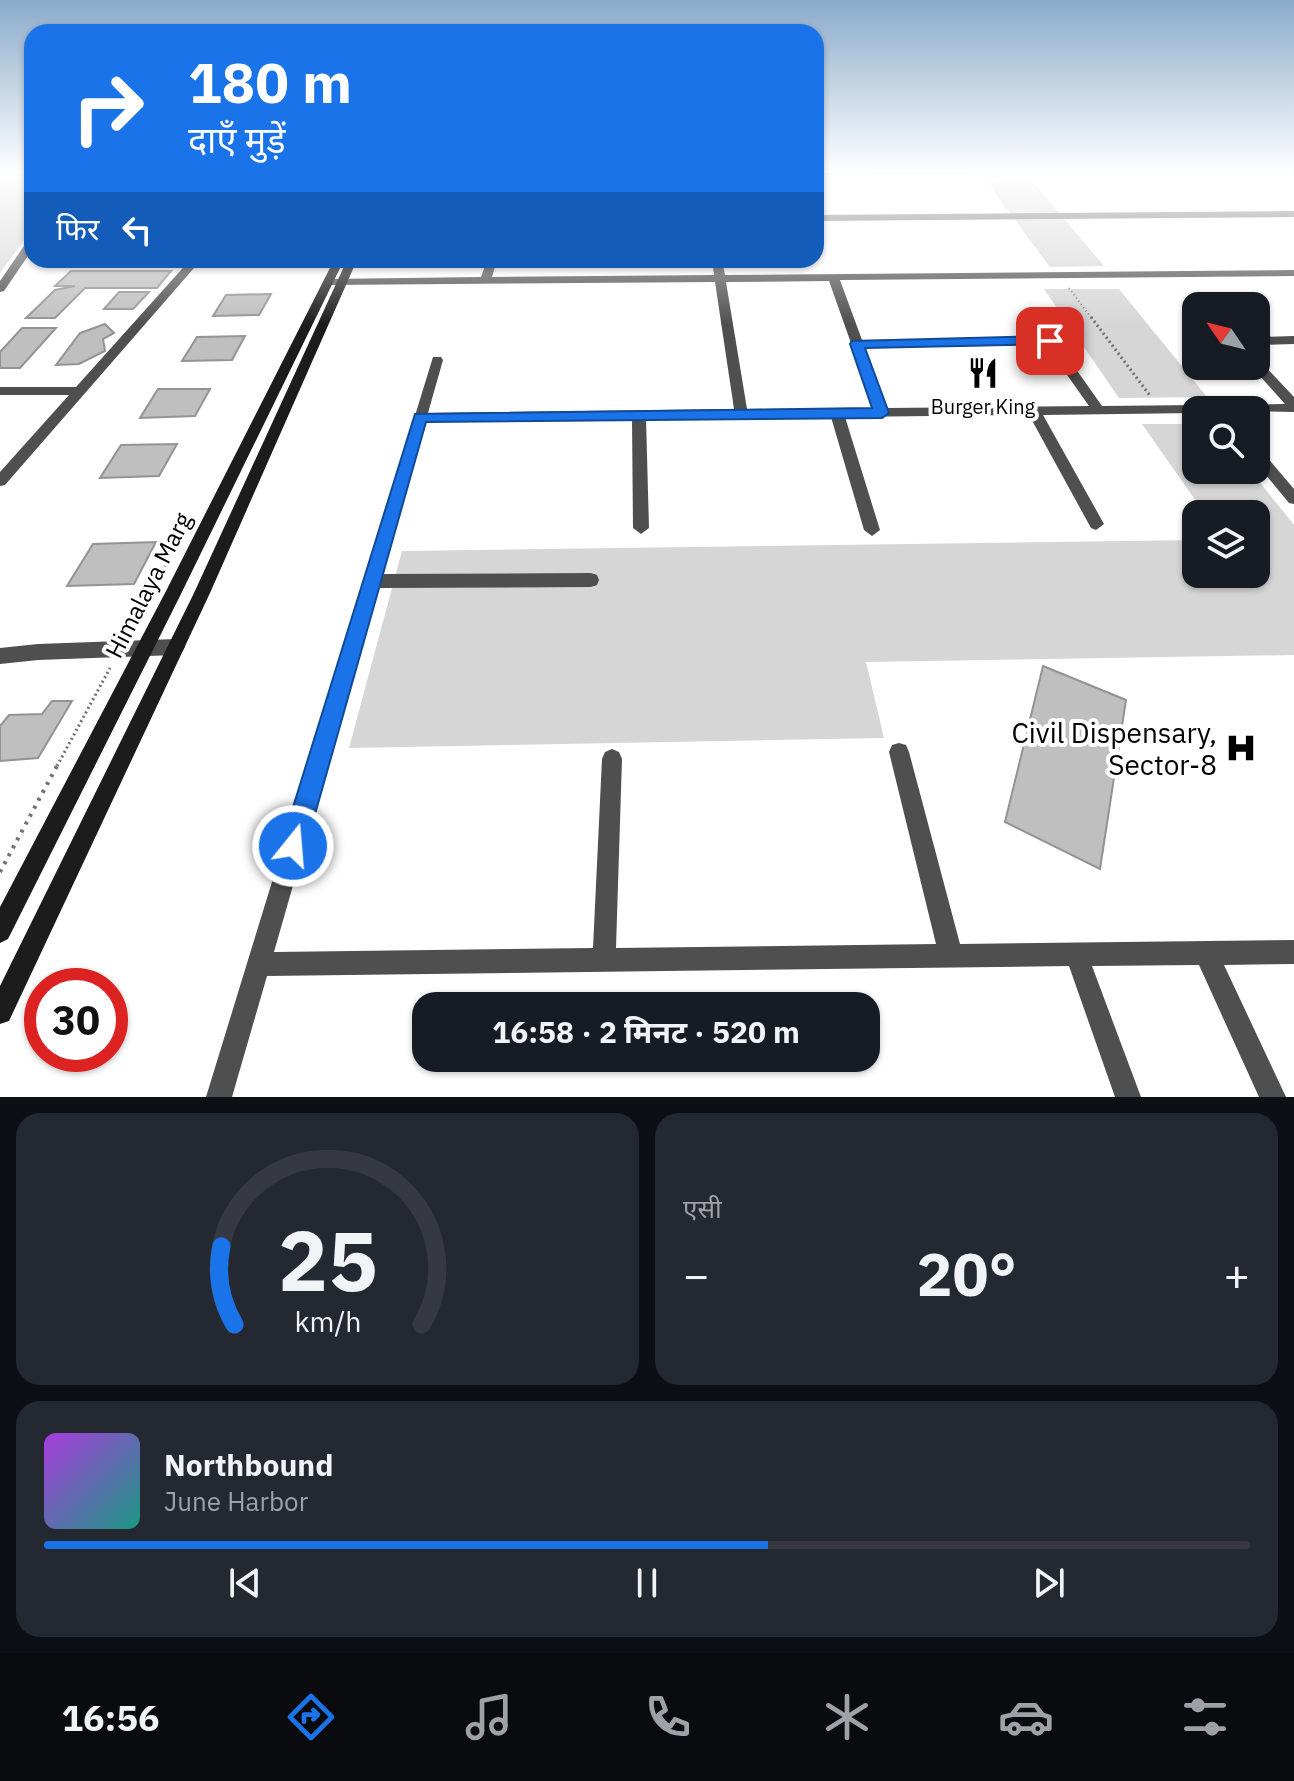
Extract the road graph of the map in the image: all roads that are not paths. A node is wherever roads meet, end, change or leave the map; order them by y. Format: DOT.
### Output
graph roads {
  1 [pos="24,254"];
  2 [pos="19,261"];
  3 [pos="24,261"];
  4 [pos="189,268"];
  5 [pos="337,268"];
  6 [pos="345,268"];
  7 [pos="490,268"];
  8 [pos="718,268"];
  9 [pos="1294,273"];
  10 [pos="833,277"];
  11 [pos="720,278"];
  12 [pos="486,280"];
  13 [pos="334,282"];
  14 [pos="0,289"];
  15 [pos="1294,340"];
  16 [pos="1270,341"];
  17 [pos="857,344"];
  18 [pos="437,360"];
  19 [pos="1270,380"];
  20 [pos="0,391"];
  21 [pos="78,391"];
  22 [pos="1294,407"];
  23 [pos="1270,408"];
  24 [pos="1182,410"];
  25 [pos="1034,411"];
  26 [pos="1099,411"];
  27 [pos="837,413"];
  28 [pos="882,413"];
  29 [pos="741,414"];
  30 [pos="639,415"];
  31 [pos="420,417"];
  32 [pos="1270,470"];
  33 [pos="0,481"];
  34 [pos="1294,499"];
  35 [pos="1096,524"];
  36 [pos="641,528"];
  37 [pos="872,530"];
  38 [pos="591,580"];
  39 [pos="372,581"];
  40 [pos="176,647"];
  41 [pos="146,648"];
  42 [pos="0,656"];
  43 [pos="899,752"];
  44 [pos="612,759"];
  45 [pos="0,931"];
  46 [pos="1294,952"];
  47 [pos="1206,953"];
  48 [pos="1076,954"];
  49 [pos="951,956"];
  50 [pos="604,960"];
  51 [pos="259,964"];
  52 [pos="0,1012"];
  53 [pos="219,1097"];
  54 [pos="1128,1097"];
  55 [pos="1273,1097"];
  1 -- 2 [label="street"];
  2 -- 3 [label="street"];
  2 -- 14 [label="street"];
  4 -- 21 [label="street"];
  5 -- 13 [label="main road, Himalaya Marg"];
  6 -- 13 [label="main road, Himalaya Marg"];
  7 -- 12 [label="street"];
  8 -- 11 [label="street"];
  9 -- 10 [label="street"];
  10 -- 11 [label="street"];
  10 -- 17 [label="street"];
  11 -- 12 [label="street"];
  11 -- 29 [label="street"];
  12 -- 13 [label="street"];
  13 -- 40 [label="main road, Himalaya Marg"];
  13 -- 41 [label="main road, Himalaya Marg"];
  15 -- 16 [label="street"];
  17 -- 26 [label="street"];
  17 -- 28 [label="street"];
  18 -- 31 [label="street"];
  19 -- 22 [label="street"];
  20 -- 21 [label="street"];
  21 -- 33 [label="street"];
  22 -- 23 [label="street"];
  24 -- 26 [label="street"];
  25 -- 26 [label="street"];
  25 -- 28 [label="street"];
  25 -- 35 [label="street"];
  27 -- 28 [label="street"];
  27 -- 29 [label="street"];
  27 -- 37 [label="street"];
  29 -- 30 [label="street"];
  30 -- 31 [label="street"];
  30 -- 36 [label="street"];
  31 -- 39 [label="street"];
  32 -- 34 [label="street"];
  38 -- 39 [label="street"];
  39 -- 51 [label="street"];
  40 -- 41 [label="street"];
  40 -- 52 [label="main road, Himalaya Marg"];
  41 -- 42 [label="street"];
  41 -- 45 [label="main road, Himalaya Marg"];
  43 -- 49 [label="street"];
  44 -- 50 [label="street"];
  46 -- 47 [label="street"];
  47 -- 48 [label="street"];
  47 -- 55 [label="street"];
  48 -- 49 [label="street"];
  48 -- 54 [label="street"];
  49 -- 50 [label="street"];
  50 -- 51 [label="street"];
  51 -- 53 [label="street"];
}
